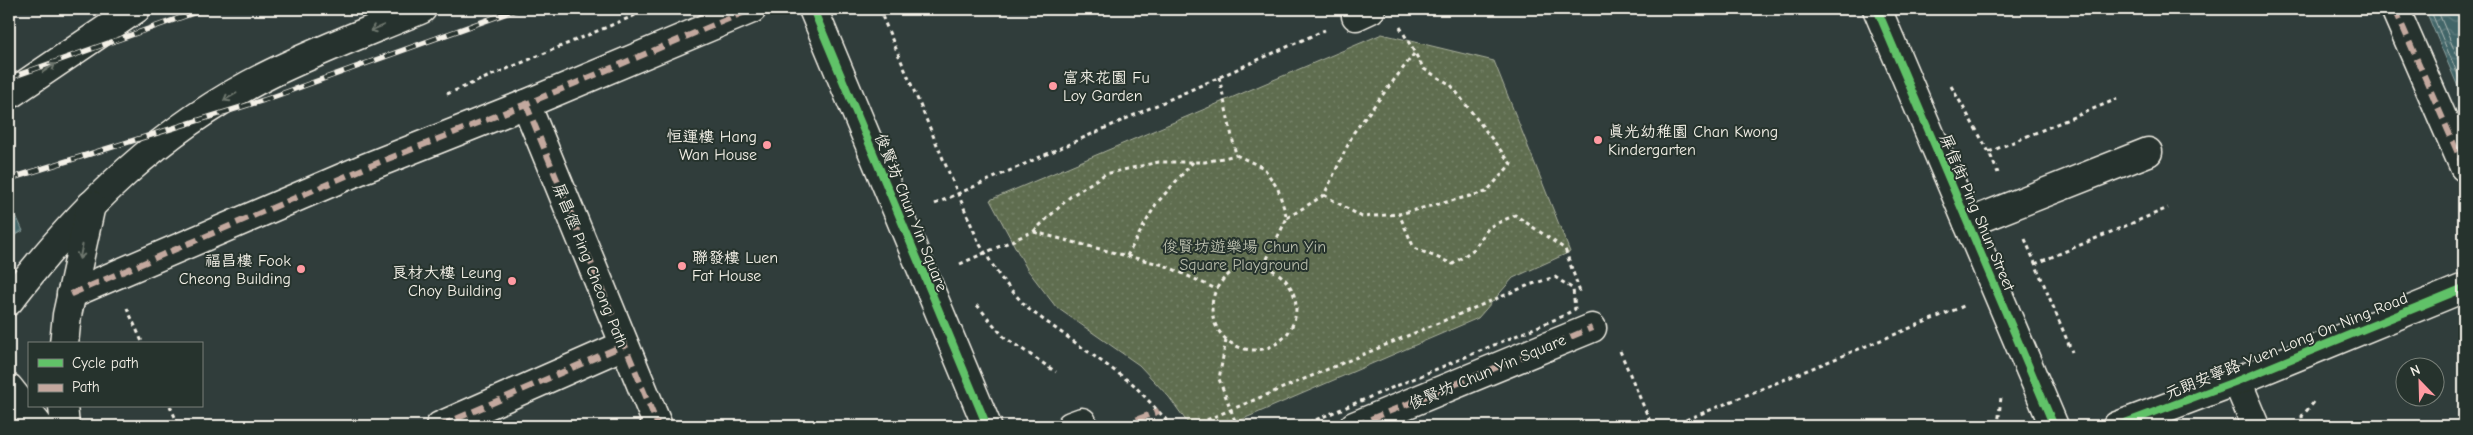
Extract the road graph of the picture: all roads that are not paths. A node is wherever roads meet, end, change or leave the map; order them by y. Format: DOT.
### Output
graph roads {
  1 [pos="136,9"];
  2 [pos="422,9"];
  3 [pos="752,9"];
  4 [pos="813,9"];
  5 [pos="1877,9"];
  6 [pos="2395,9"];
  7 [pos="9,95"];
  8 [pos="526,104"];
  9 [pos="2148,152"];
  10 [pos="2464,167"];
  11 [pos="91,204"];
  12 [pos="1968,223"];
  13 [pos="2464,288"];
  14 [pos="71,294"];
  15 [pos="9,301"];
  16 [pos="1592,328"];
  17 [pos="64,342"];
  18 [pos="624,345"];
  19 [pos="2237,381"];
  20 [pos="9,388"];
  21 [pos="63,408"];
  22 [pos="38,426"];
  23 [pos="65,426"];
  24 [pos="440,426"];
  25 [pos="658,426"];
  26 [pos="987,426"];
  27 [pos="1354,426"];
  28 [pos="2054,426"];
  29 [pos="2117,426"];
  30 [pos="2256,426"];
  7 -- 1 [label="street, one-way"];
  2 -- 11 [label="street, one-way"];
  3 -- 8 [label="street"];
  4 -- 26 [label="street, 俊賢坊 Chun Yin Square"];
  5 -- 12 [label="street, 屏信街 Ping Shun Street"];
  6 -- 10 [label="street"];
  8 -- 14 [label="street"];
  8 -- 18 [label="street, 屏昌徑 Ping Cheong Path"];
  9 -- 12 [label="street"];
  11 -- 14 [label="street, one-way"];
  11 -- 15 [label="street"];
  12 -- 28 [label="street, 屏信街 Ping Shun Street"];
  13 -- 19 [label="street, 元朗安寧路 Yuen Long On Ning Road"];
  14 -- 17 [label="street"];
  16 -- 27 [label="street, 俊賢坊 Chun Yin Square"];
  18 -- 24 [label="street"];
  18 -- 25 [label="street, 屏昌徑 Ping Cheong Path"];
  19 -- 29 [label="street, 元朗安寧路 Yuen Long On Ning Road"];
  19 -- 30 [label="street"];
  20 -- 22 [label="street"];
  21 -- 23 [label="street"];
}
